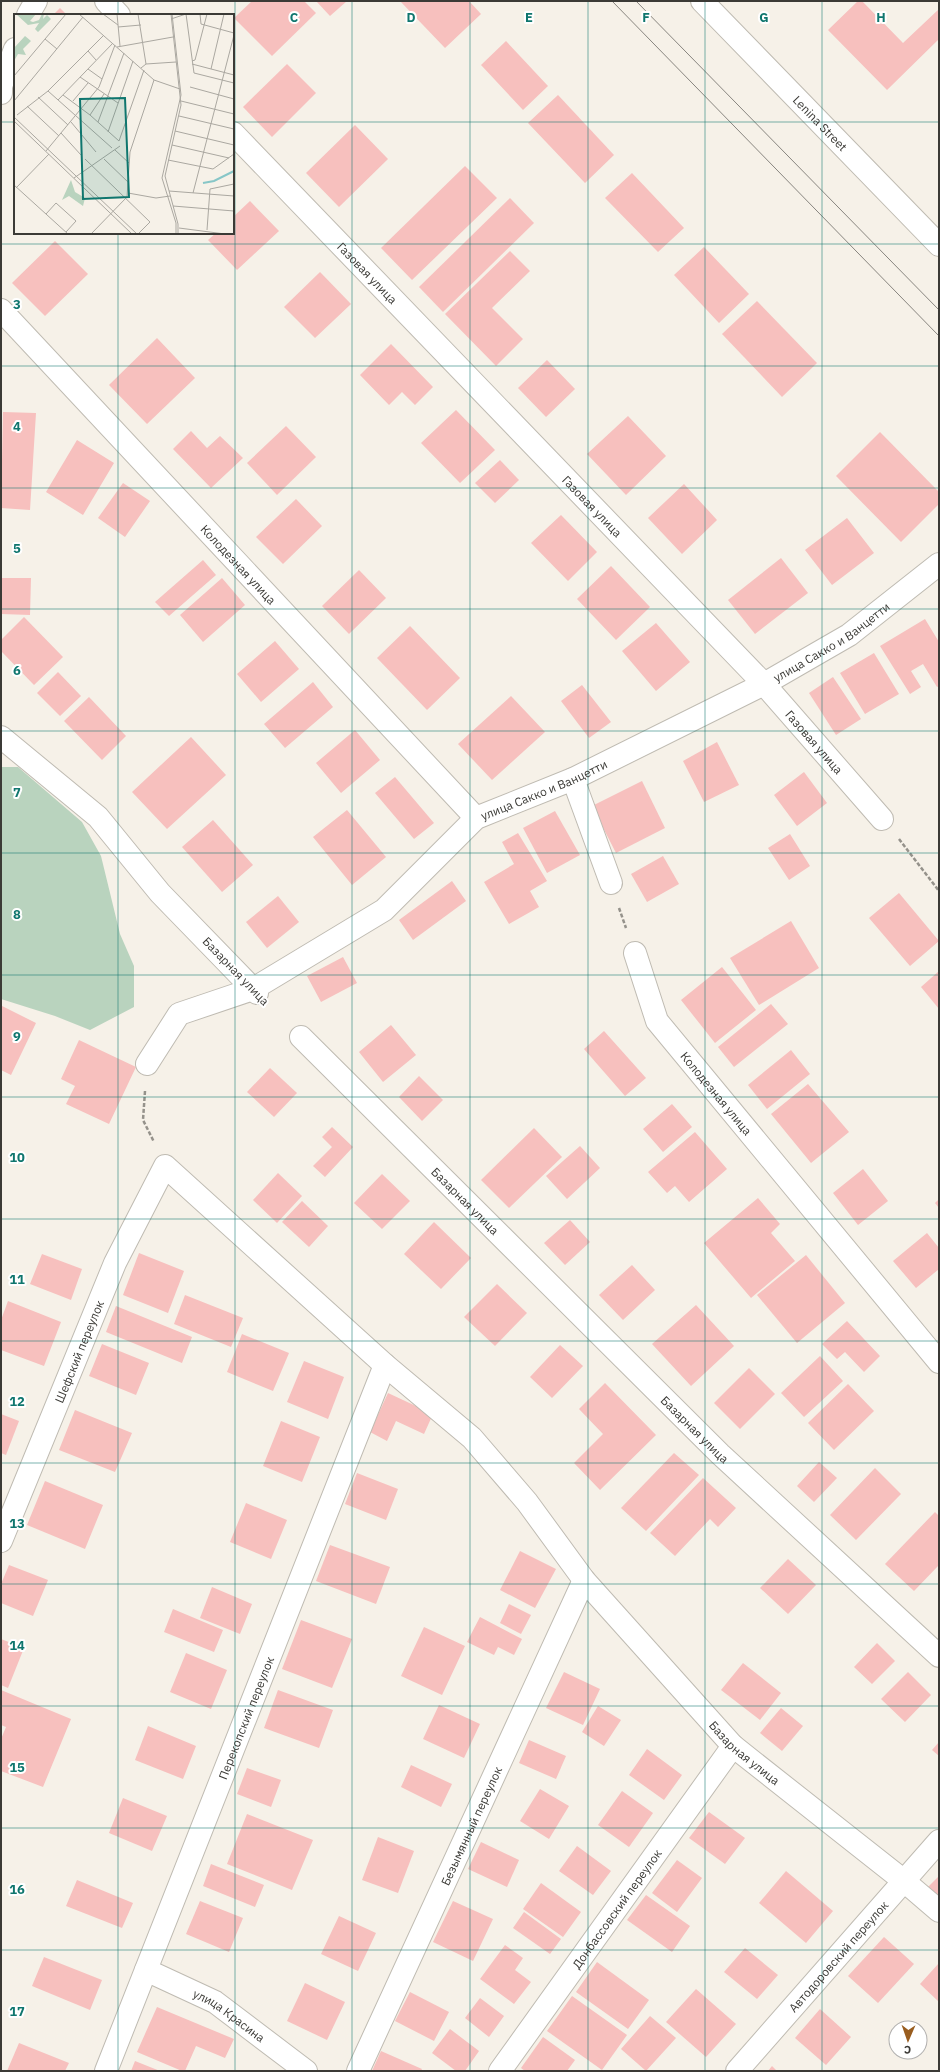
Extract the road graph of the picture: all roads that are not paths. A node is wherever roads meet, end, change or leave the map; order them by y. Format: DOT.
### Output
graph roads {
  1 [pos="36,1"];
  2 [pos="106,1"];
  3 [pos="702,1"];
  4 [pos="29,14"];
  5 [pos="118,14"];
  6 [pos="14,52"];
  7 [pos="1,86"];
  8 [pos="1,93"];
  9 [pos="234,134"];
  10 [pos="939,245"];
  11 [pos="1,310"];
  12 [pos="939,564"];
  13 [pos="764,684"];
  14 [pos="1,737"];
  15 [pos="573,779"];
  16 [pos="476,818"];
  17 [pos="882,819"];
  18 [pos="611,883"];
  19 [pos="634,953"];
  20 [pos="255,991"];
  21 [pos="301,1037"];
  22 [pos="147,1064"];
  23 [pos="165,1166"];
  24 [pos="939,1362"];
  25 [pos="385,1365"];
  26 [pos="1,1541"];
  27 [pos="584,1580"];
  28 [pos="939,1656"];
  29 [pos="733,1746"];
  30 [pos="939,1841"];
  31 [pos="904,1881"];
  32 [pos="939,1911"];
  33 [pos="146,1970"];
  34 [pos="106,2071"];
  35 [pos="306,2071"];
  36 [pos="358,2071"];
  37 [pos="500,2071"];
  38 [pos="737,2071"];
  1 -- 4 [label="street"];
  2 -- 5 [label="street"];
  3 -- 10 [label="street, Lenina Street"];
  6 -- 7 [label="street"];
  7 -- 8 [label="street"];
  9 -- 13 [label="street, Газовая улица"];
  11 -- 16 [label="street, Колодезная улица"];
  12 -- 13 [label="street, улица Сакко и Ванцетти"];
  13 -- 15 [label="street, улица Сакко и Ванцетти"];
  13 -- 17 [label="street, Газовая улица"];
  14 -- 20 [label="street, Базарная улица"];
  15 -- 16 [label="street, улица Сакко и Ванцетти"];
  15 -- 18 [label="street"];
  16 -- 20 [label="street, улица Сакко и Ванцетти"];
  19 -- 24 [label="street, Колодезная улица"];
  20 -- 22 [label="street, улица Сакко и Ванцетти"];
  21 -- 28 [label="street, Базарная улица"];
  23 -- 25 [label="street, Базарная улица"];
  23 -- 26 [label="street, Шефский переулок"];
  25 -- 27 [label="street, Базарная улица"];
  25 -- 33 [label="street, Перекопский переулок"];
  27 -- 29 [label="street, Базарная улица"];
  27 -- 36 [label="street, Безымянный переулок"];
  29 -- 31 [label="street, Базарная улица"];
  29 -- 37 [label="street, Донбассовский переулок"];
  30 -- 31 [label="street, Автодоровский переулок"];
  31 -- 32 [label="street, Базарная улица"];
  31 -- 38 [label="street, Автодоровский переулок"];
  33 -- 34 [label="street, Перекопский переулок"];
  33 -- 35 [label="street, улица Красина"];
}
